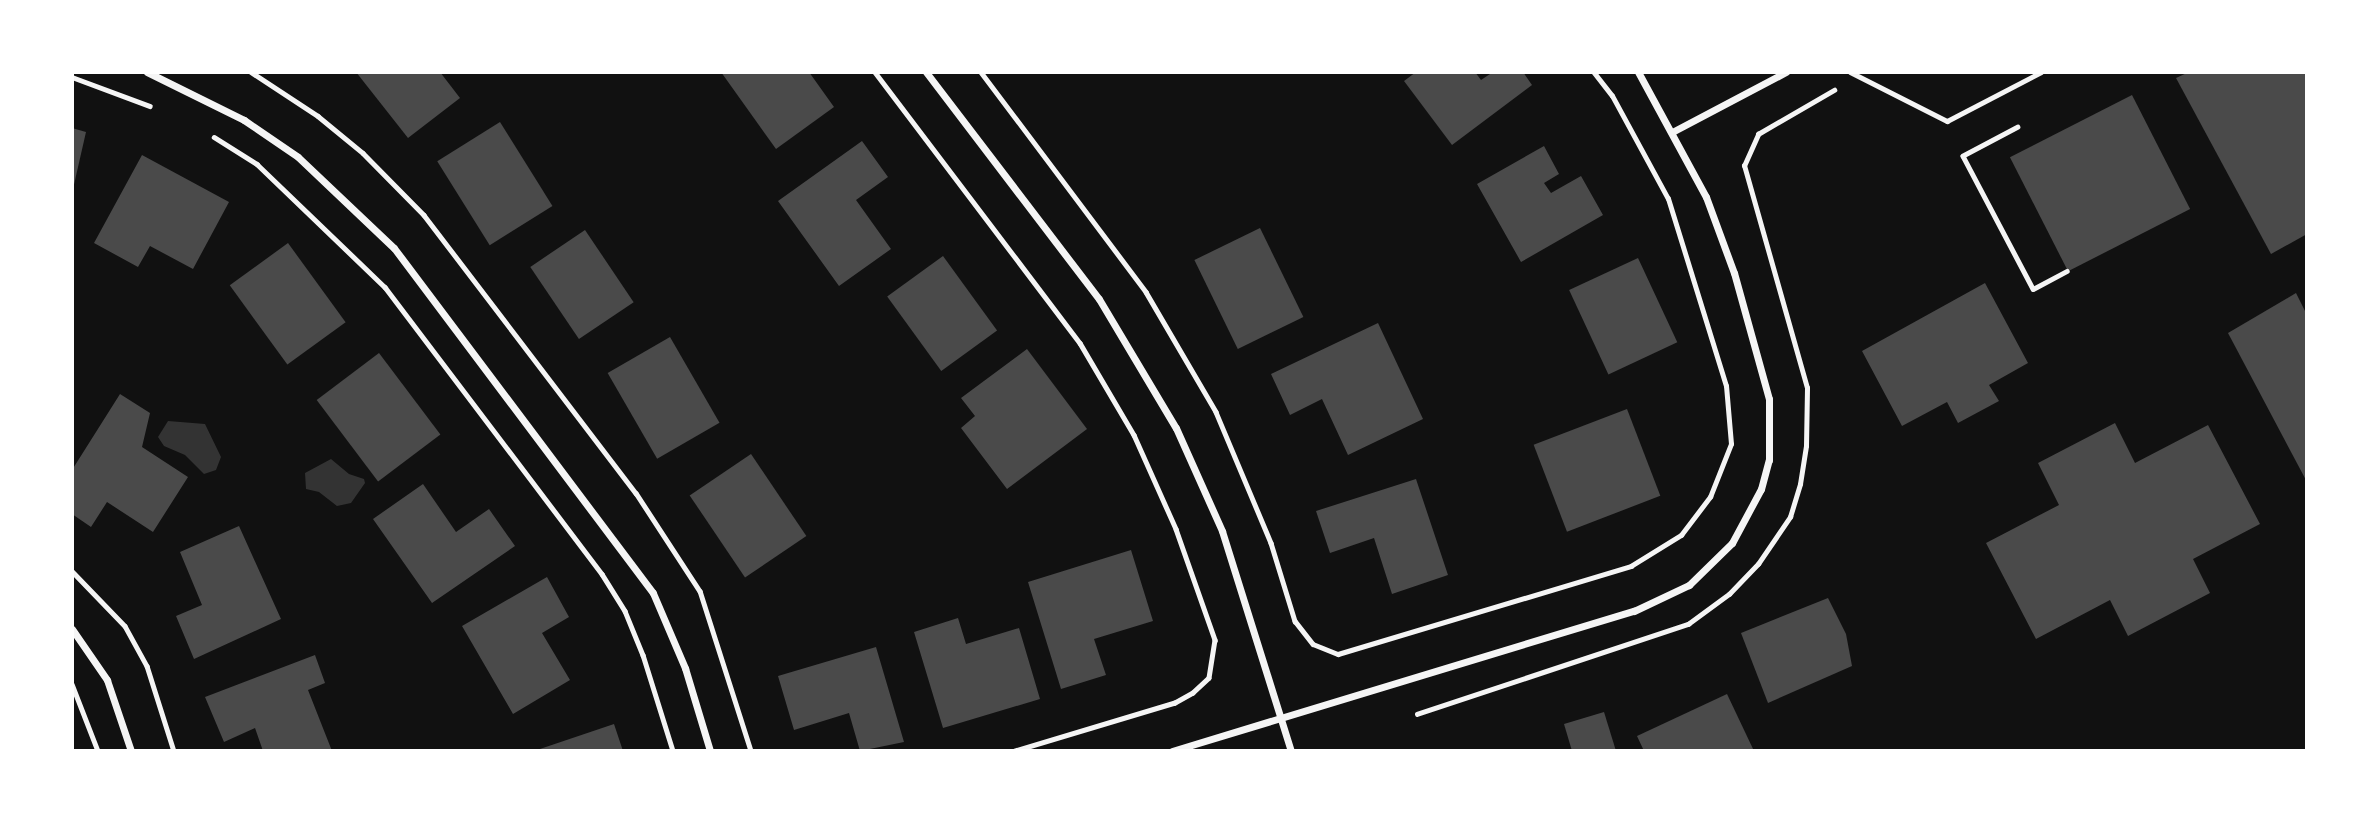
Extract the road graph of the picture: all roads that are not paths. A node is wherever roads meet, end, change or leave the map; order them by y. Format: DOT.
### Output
graph roads {
  1 [pos="147,72"];
  2 [pos="926,72"];
  3 [pos="1638,72"];
  4 [pos="1786,72"];
  5 [pos="1850,72"];
  6 [pos="2041,72"];
  7 [pos="1674,131"];
  8 [pos="72,629"];
  9 [pos="1281,718"];
  10 [pos="131,751"];
  11 [pos="710,751"];
  12 [pos="1172,751"];
  13 [pos="1292,751"];
  1 -- 11 [label="street"];
  2 -- 9 [label="street"];
  3 -- 7 [label="street"];
  4 -- 7 [label="street"];
  5 -- 6 [label="lane"];
  7 -- 9 [label="street"];
  8 -- 10 [label="street"];
  9 -- 12 [label="street"];
  9 -- 13 [label="street"];
}
